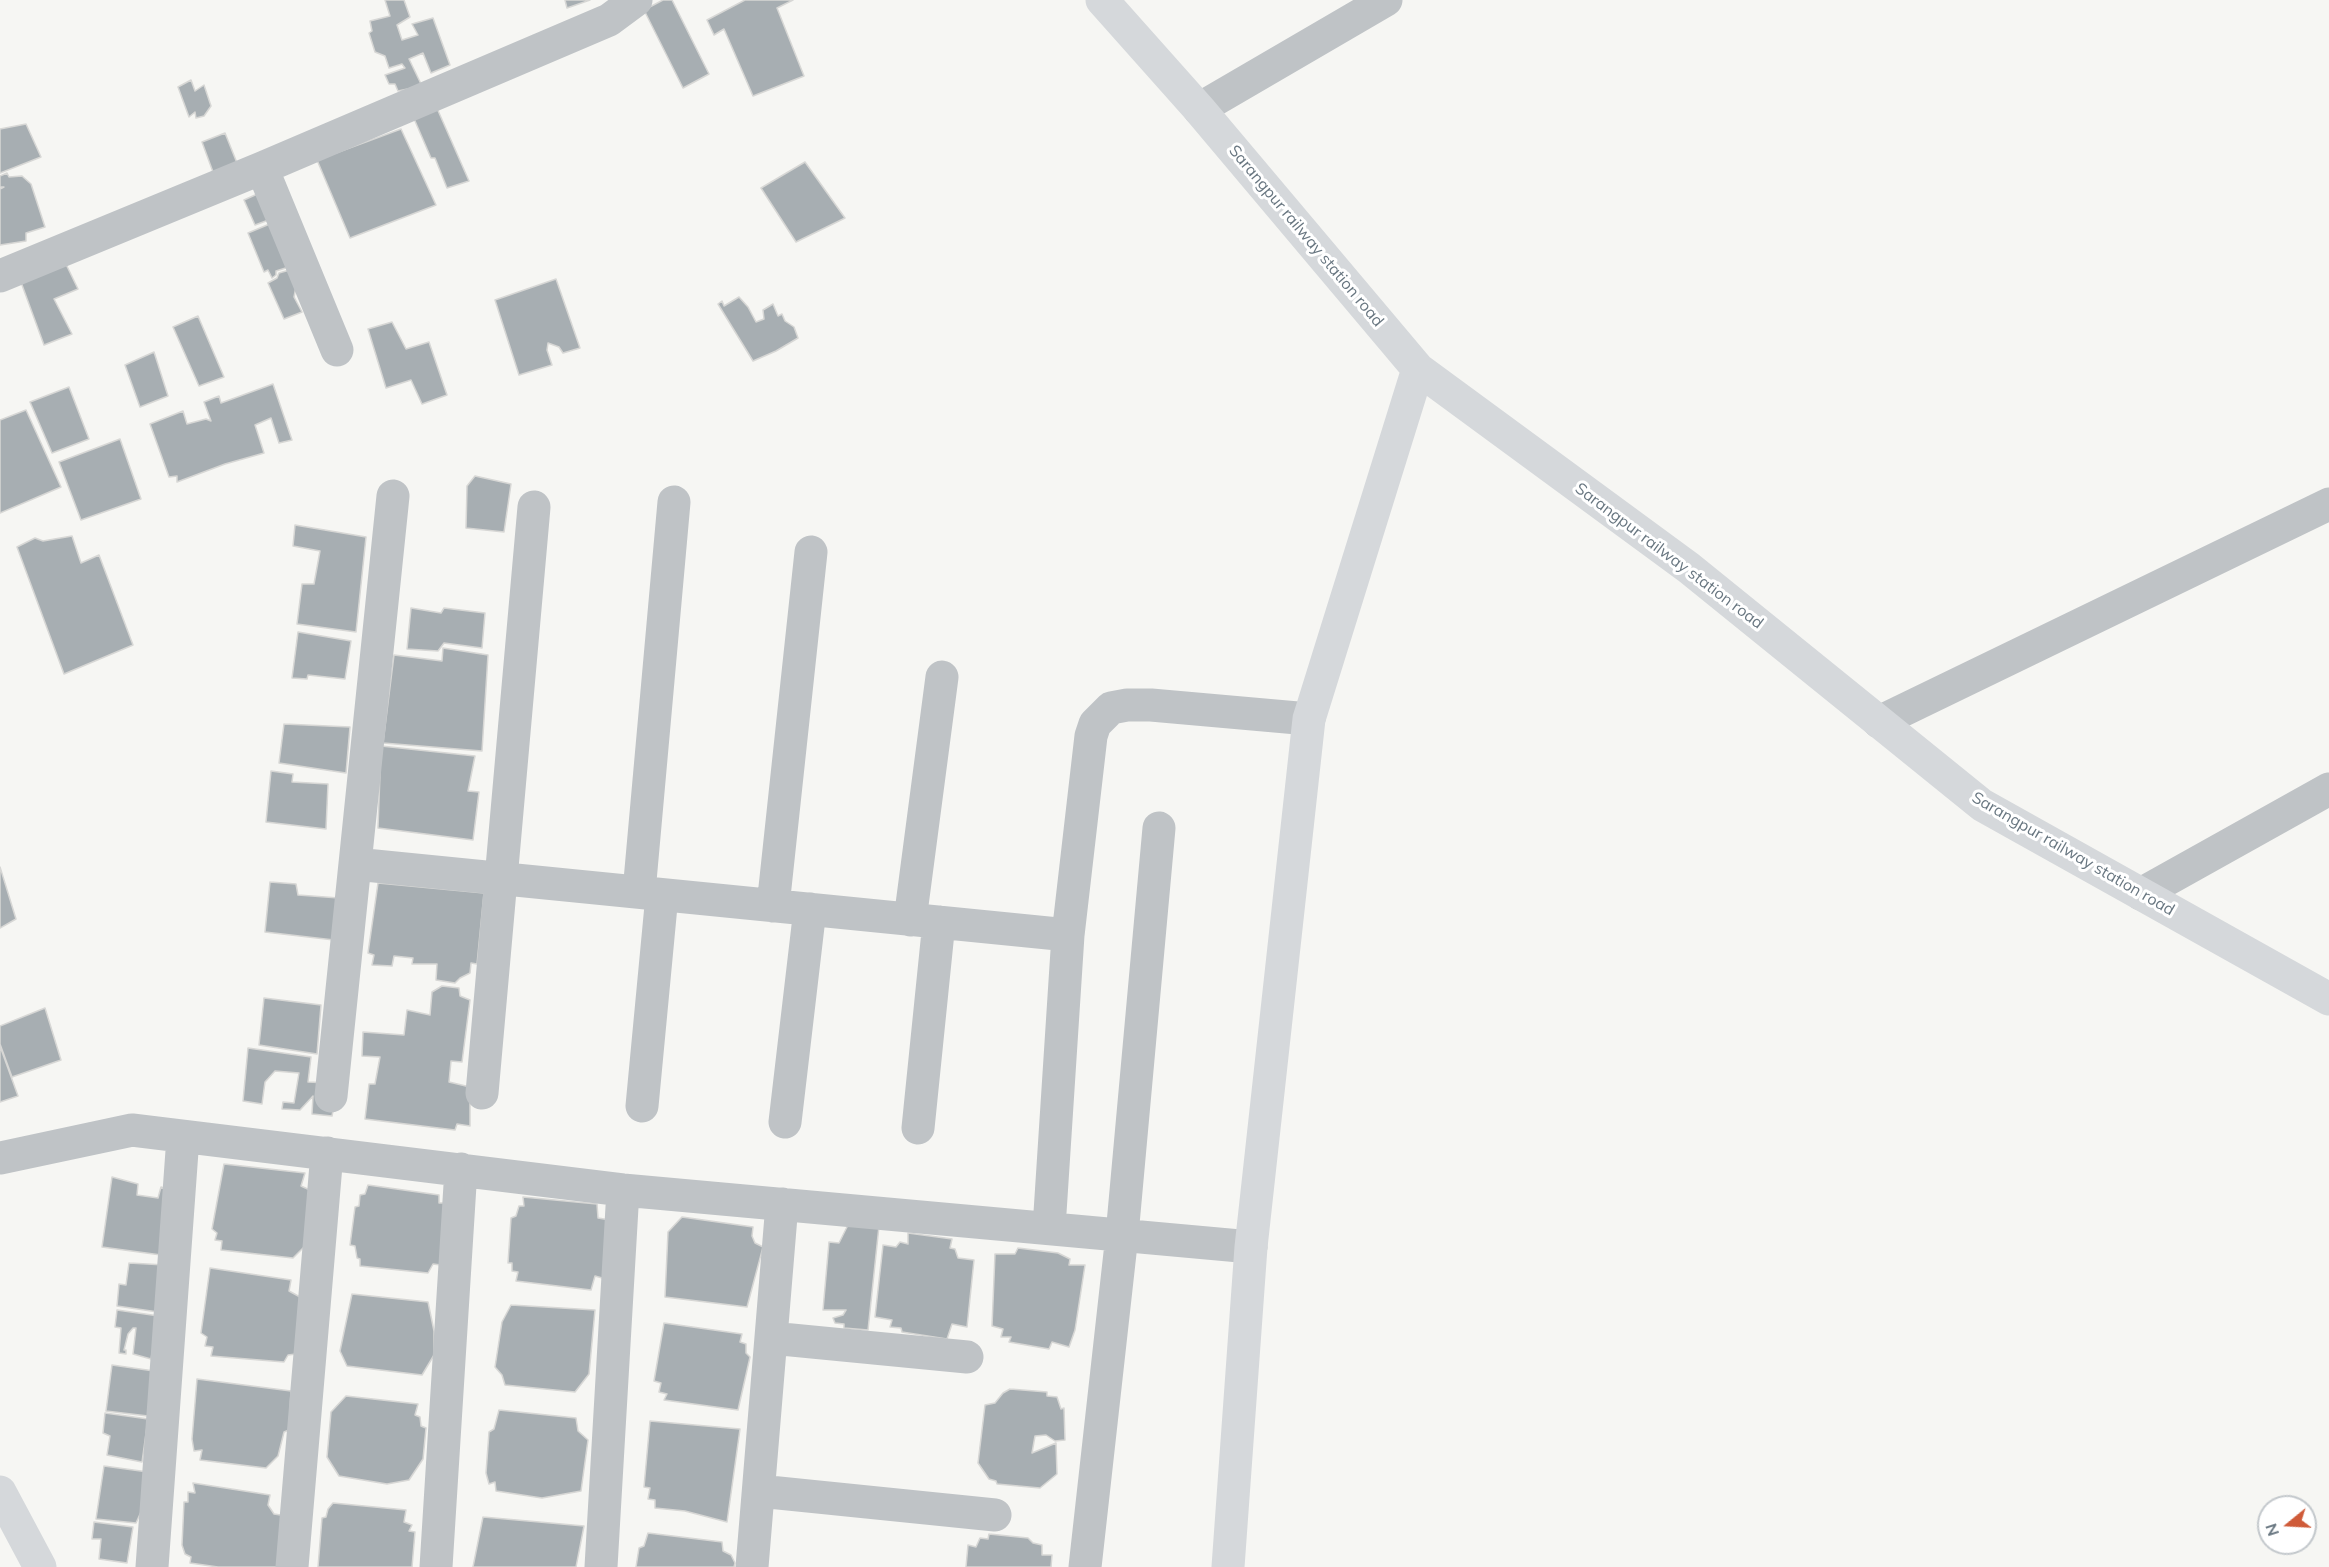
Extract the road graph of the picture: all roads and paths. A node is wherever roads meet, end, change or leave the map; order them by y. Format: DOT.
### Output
graph roads {
  1 [pos="636,0"];
  2 [pos="1102,0"];
  3 [pos="1386,0"];
  4 [pos="1199,109"];
  5 [pos="262,168"];
  6 [pos="0,276"];
  7 [pos="336,350"];
  8 [pos="1418,369"];
  9 [pos="393,496"];
  10 [pos="674,502"];
  11 [pos="2329,504"];
  12 [pos="534,507"];
  13 [pos="811,552"];
  14 [pos="942,677"];
  15 [pos="1310,719"];
  16 [pos="1880,722"];
  17 [pos="2329,789"];
  18 [pos="1159,828"];
  19 [pos="355,864"];
  20 [pos="502,879"];
  21 [pos="650,894"];
  22 [pos="2141,894"];
  23 [pos="773,906"];
  24 [pos="810,909"];
  25 [pos="924,921"];
  26 [pos="1068,935"];
  27 [pos="2329,999"];
  28 [pos="483,1093"];
  29 [pos="331,1096"];
  30 [pos="642,1106"];
  31 [pos="785,1122"];
  32 [pos="918,1128"];
  33 [pos="183,1137"];
  34 [pos="327,1153"];
  35 [pos="0,1158"];
  36 [pos="461,1169"];
  37 [pos="622,1190"];
  38 [pos="782,1204"];
  39 [pos="1049,1228"];
  40 [pos="1122,1235"];
  41 [pos="1251,1247"];
  42 [pos="771,1338"];
  43 [pos="967,1357"];
  44 [pos="759,1491"];
  45 [pos="0,1492"];
  46 [pos="994,1515"];
  47 [pos="39,1567"];
  48 [pos="152,1567"];
  49 [pos="292,1567"];
  50 [pos="436,1567"];
  51 [pos="601,1567"];
  52 [pos="752,1567"];
  53 [pos="1085,1567"];
  54 [pos="1228,1567"];
  1 -- 5 [label="street"];
  2 -- 4 [label="street, Sarangpur railway station road"];
  3 -- 4 [label="street"];
  4 -- 8 [label="street, Sarangpur railway station road"];
  5 -- 6 [label="street"];
  5 -- 7 [label="street"];
  8 -- 15 [label="street"];
  8 -- 16 [label="street, Sarangpur railway station road"];
  9 -- 19 [label="street"];
  10 -- 21 [label="street"];
  11 -- 16 [label="street"];
  12 -- 20 [label="street"];
  13 -- 23 [label="street"];
  14 -- 25 [label="street"];
  15 -- 26 [label="street"];
  15 -- 41 [label="street"];
  16 -- 22 [label="street, Sarangpur railway station road"];
  17 -- 22 [label="street"];
  18 -- 40 [label="street"];
  19 -- 20 [label="street"];
  19 -- 29 [label="street"];
  20 -- 21 [label="street"];
  20 -- 28 [label="street"];
  21 -- 23 [label="street"];
  21 -- 30 [label="street"];
  22 -- 27 [label="street, Sarangpur railway station road"];
  23 -- 24 [label="street"];
  24 -- 25 [label="street"];
  24 -- 31 [label="street"];
  25 -- 26 [label="street"];
  25 -- 32 [label="street"];
  26 -- 39 [label="street"];
  33 -- 34 [label="street"];
  33 -- 35 [label="street"];
  33 -- 48 [label="street"];
  34 -- 36 [label="street"];
  34 -- 49 [label="street"];
  36 -- 37 [label="street"];
  36 -- 50 [label="street"];
  37 -- 38 [label="street"];
  37 -- 51 [label="street"];
  38 -- 39 [label="street"];
  38 -- 42 [label="street"];
  39 -- 40 [label="street"];
  40 -- 41 [label="street"];
  40 -- 53 [label="street"];
  41 -- 54 [label="street"];
  42 -- 43 [label="street"];
  42 -- 44 [label="street"];
  44 -- 46 [label="street"];
  44 -- 52 [label="street"];
  45 -- 47 [label="street"];
}
